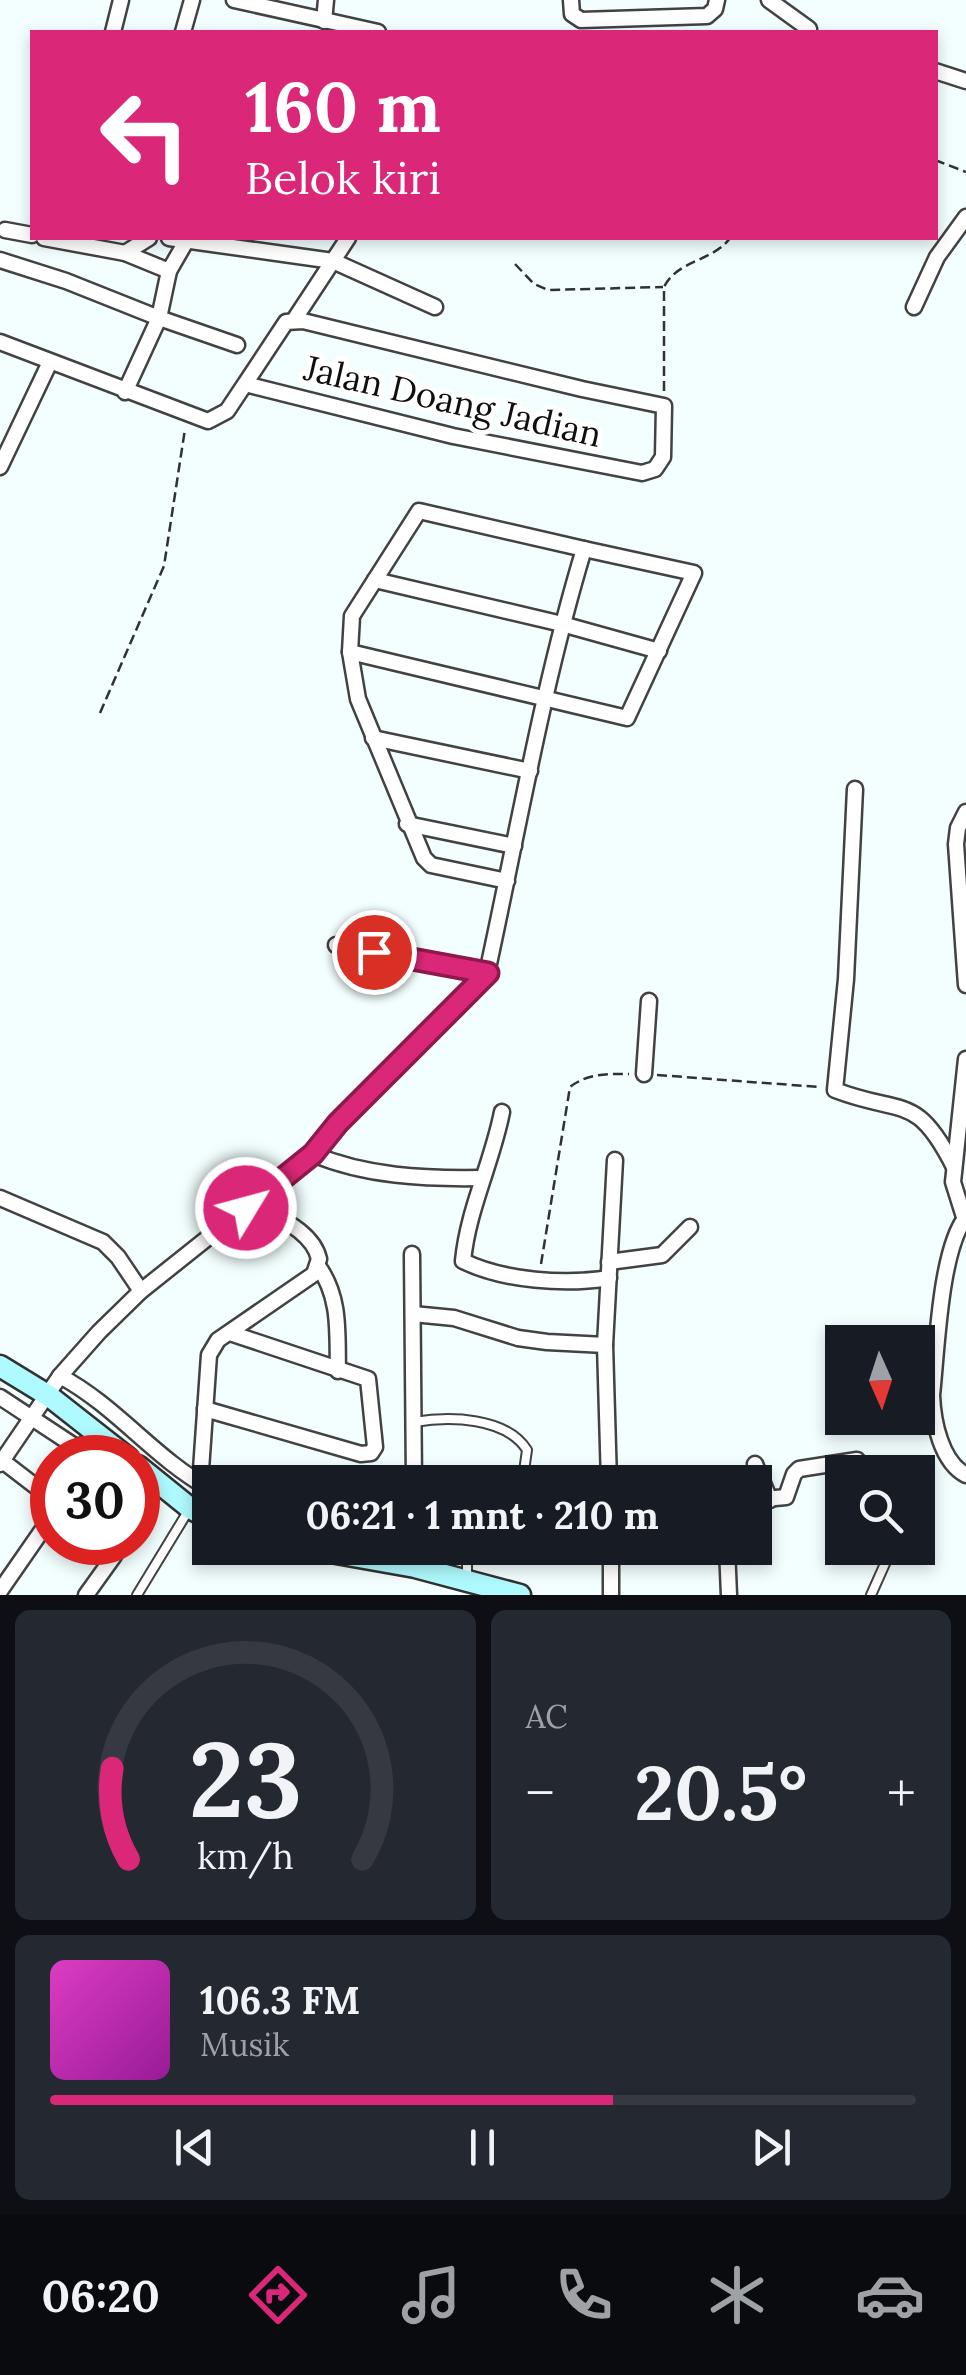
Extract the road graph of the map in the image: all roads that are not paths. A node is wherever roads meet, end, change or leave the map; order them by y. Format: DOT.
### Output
graph roads {
  1 [pos="121,0"];
  2 [pos="192,0"];
  3 [pos="234,0"];
  4 [pos="326,0"];
  5 [pos="570,0"];
  6 [pos="646,0"];
  7 [pos="716,0"];
  8 [pos="769,0"];
  9 [pos="644,18"];
  10 [pos="324,20"];
  11 [pos="809,29"];
  12 [pos="114,30"];
  13 [pos="183,30"];
  14 [pos="369,30"];
  15 [pos="938,71"];
  16 [pos="966,81"];
  17 [pos="966,218"];
  18 [pos="5,230"];
  19 [pos="30,235"];
  20 [pos="56,240"];
  21 [pos="146,240"];
  22 [pos="187,240"];
  23 [pos="200,240"];
  24 [pos="347,240"];
  25 [pos="125,252"];
  26 [pos="0,260"];
  27 [pos="334,262"];
  28 [pos="169,271"];
  29 [pos="435,307"];
  30 [pos="914,307"];
  31 [pos="159,318"];
  32 [pos="294,320"];
  33 [pos="0,342"];
  34 [pos="237,344"];
  35 [pos="50,362"];
  36 [pos="245,384"];
  37 [pos="125,392"];
  38 [pos="0,467"];
  39 [pos="584,549"];
  40 [pos="375,580"];
  41 [pos="562,624"];
  42 [pos="658,651"];
  43 [pos="350,652"];
  44 [pos="546,699"];
  45 [pos="372,738"];
  46 [pos="530,771"];
  47 [pos="855,789"];
  48 [pos="966,812"];
  49 [pos="408,824"];
  50 [pos="514,846"];
  51 [pos="507,880"];
  52 [pos="336,945"];
  53 [pos="488,973"];
  54 [pos="966,985"];
  55 [pos="649,1001"];
  56 [pos="966,1059"];
  57 [pos="644,1074"];
  58 [pos="502,1112"];
  59 [pos="313,1154"];
  60 [pos="615,1160"];
  61 [pos="954,1167"];
  62 [pos="481,1178"];
  63 [pos="0,1198"];
  64 [pos="253,1203"];
  65 [pos="965,1217"];
  66 [pos="690,1227"];
  67 [pos="412,1254"];
  68 [pos="610,1262"];
  69 [pos="318,1266"];
  70 [pos="609,1278"];
  71 [pos="141,1290"];
  72 [pos="413,1314"];
  73 [pos="230,1333"];
  74 [pos="605,1345"];
  75 [pos="2,1370"];
  76 [pos="338,1371"];
  77 [pos="60,1376"];
  78 [pos="49,1396"];
  79 [pos="0,1397"];
  80 [pos="205,1409"];
  81 [pos="31,1420"];
  82 [pos="414,1422"];
  83 [pos="96,1433"];
  84 [pos="99,1435"];
  85 [pos="1,1462"];
  86 [pos="205,1465"];
  87 [pos="414,1465"];
  88 [pos="525,1465"];
  89 [pos="609,1465"];
  90 [pos="825,1465"];
  91 [pos="966,1476"];
  92 [pos="192,1479"];
  93 [pos="30,1482"];
  94 [pos="160,1484"];
  95 [pos="772,1499"];
  96 [pos="190,1508"];
  97 [pos="30,1548"];
  98 [pos="108,1565"];
  99 [pos="432,1565"];
  100 [pos="467,1565"];
  101 [pos="611,1565"];
  102 [pos="727,1565"];
  103 [pos="884,1565"];
  104 [pos="467,1581"];
  105 [pos="0,1591"];
  106 [pos="86,1595"];
  107 [pos="138,1595"];
  108 [pos="520,1595"];
  109 [pos="611,1595"];
  110 [pos="728,1595"];
  111 [pos="871,1595"];
  1 -- 12 [label="street"];
  2 -- 13 [label="street"];
  3 -- 10 [label="street"];
  4 -- 10 [label="street"];
  5 -- 9 [label="street"];
  6 -- 9 [label="street"];
  7 -- 9 [label="street"];
  8 -- 11 [label="street"];
  10 -- 14 [label="street"];
  15 -- 16 [label="street"];
  17 -- 30 [label="street"];
  18 -- 19 [label="street"];
  20 -- 25 [label="street"];
  21 -- 25 [label="street"];
  22 -- 28 [label="street"];
  23 -- 27 [label="street"];
  24 -- 27 [label="street"];
  25 -- 28 [label="street"];
  26 -- 31 [label="street"];
  27 -- 29 [label="street"];
  27 -- 32 [label="street"];
  28 -- 31 [label="street"];
  31 -- 34 [label="street"];
  31 -- 37 [label="street"];
  32 -- 36 [label="street"];
  32 -- 36 [label="street, Jalan Doang Jadian"];
  33 -- 35 [label="street"];
  35 -- 37 [label="street"];
  35 -- 38 [label="street"];
  36 -- 37 [label="street"];
  39 -- 40 [label="street"];
  39 -- 41 [label="street"];
  39 -- 42 [label="street"];
  40 -- 41 [label="street"];
  40 -- 43 [label="street"];
  41 -- 42 [label="street"];
  41 -- 44 [label="street"];
  42 -- 44 [label="street"];
  43 -- 44 [label="street"];
  43 -- 45 [label="street"];
  44 -- 46 [label="street"];
  45 -- 46 [label="street"];
  45 -- 49 [label="street"];
  46 -- 50 [label="street"];
  47 -- 61 [label="street"];
  48 -- 54 [label="street"];
  49 -- 50 [label="street"];
  49 -- 51 [label="street"];
  50 -- 51 [label="street"];
  51 -- 53 [label="street"];
  52 -- 53 [label="street"];
  53 -- 59 [label="street"];
  55 -- 57 [label="street"];
  56 -- 61 [label="street"];
  58 -- 62 [label="street"];
  59 -- 62 [label="street"];
  59 -- 64 [label="street"];
  60 -- 68 [label="street"];
  61 -- 65 [label="street"];
  62 -- 70 [label="street"];
  63 -- 71 [label="street"];
  64 -- 69 [label="street"];
  64 -- 71 [label="street"];
  65 -- 91 [label="street"];
  66 -- 68 [label="street"];
  67 -- 72 [label="street"];
  68 -- 70 [label="street"];
  69 -- 73 [label="street"];
  69 -- 76 [label="street"];
  70 -- 74 [label="street"];
  71 -- 77 [label="street"];
  72 -- 74 [label="street"];
  72 -- 82 [label="street"];
  73 -- 76 [label="street"];
  73 -- 80 [label="street"];
  74 -- 89 [label="street"];
  75 -- 78 [label="street"];
  76 -- 80 [label="street"];
  77 -- 78 [label="street"];
  77 -- 92 [label="street"];
  78 -- 81 [label="street"];
  78 -- 83 [label="street"];
  79 -- 81 [label="street"];
  80 -- 86 [label="street"];
  81 -- 83 [label="street"];
  81 -- 85 [label="street"];
  82 -- 87 [label="street"];
  82 -- 88 [label="lane"];
  83 -- 84 [label="street"];
  85 -- 93 [label="street"];
  90 -- 95 [label="street"];
  94 -- 96 [label="street"];
  96 -- 107 [label="lane"];
  97 -- 105 [label="street"];
  98 -- 106 [label="street"];
  99 -- 104 [label="street"];
  100 -- 104 [label="lane"];
  101 -- 109 [label="street"];
  102 -- 110 [label="street"];
  103 -- 111 [label="lane"];
  104 -- 108 [label="street"];
}
